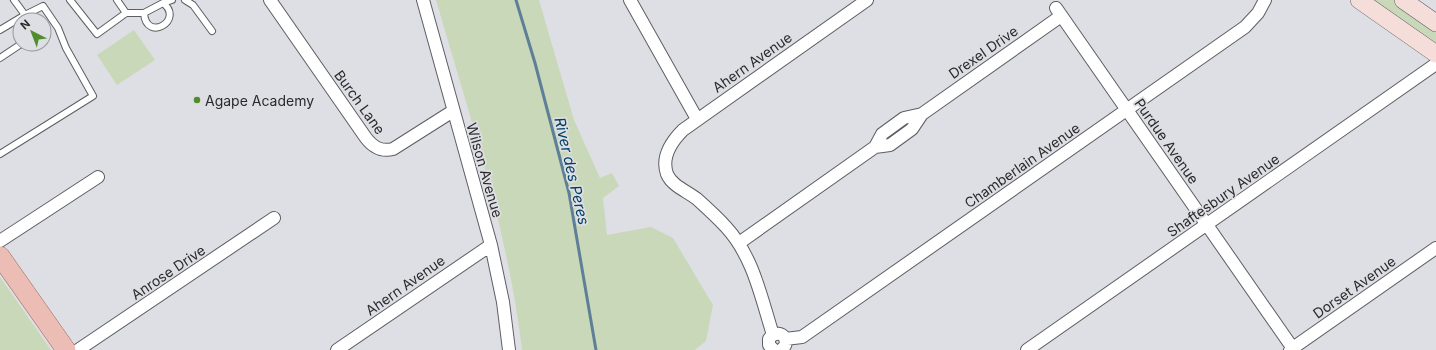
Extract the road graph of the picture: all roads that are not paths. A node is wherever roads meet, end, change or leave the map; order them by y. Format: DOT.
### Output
graph roads {
  1 [pos="14,0"];
  2 [pos="70,0"];
  3 [pos="117,0"];
  4 [pos="172,0"];
  5 [pos="185,0"];
  6 [pos="270,0"];
  7 [pos="423,0"];
  8 [pos="630,0"];
  9 [pos="1264,0"];
  10 [pos="1358,0"];
  11 [pos="1403,0"];
  12 [pos="861,2"];
  13 [pos="163,3"];
  14 [pos="23,12"];
  15 [pos="34,12"];
  16 [pos="47,12"];
  17 [pos="1058,12"];
  18 [pos="126,13"];
  19 [pos="144,13"];
  20 [pos="52,19"];
  21 [pos="1436,23"];
  22 [pos="12,24"];
  23 [pos="0,30"];
  24 [pos="212,31"];
  25 [pos="12,50"];
  26 [pos="1436,54"];
  27 [pos="0,58"];
  28 [pos="1436,64"];
  29 [pos="1127,110"];
  30 [pos="453,111"];
  31 [pos="697,119"];
  32 [pos="0,154"];
  33 [pos="98,177"];
  34 [pos="274,218"];
  35 [pos="1206,225"];
  36 [pos="0,241"];
  37 [pos="739,243"];
  38 [pos="491,245"];
  39 [pos="1436,248"];
  40 [pos="0,256"];
  41 [pos="773,335"];
  42 [pos="783,344"];
  43 [pos="1292,349"];
  44 [pos="66,350"];
  45 [pos="78,350"];
  46 [pos="337,350"];
  47 [pos="509,350"];
  48 [pos="773,350"];
  49 [pos="1027,350"];
  1 -- 14 [label="lane"];
  2 -- 18 [label="lane"];
  3 -- 18 [label="lane"];
  4 -- 13 [label="lane"];
  5 -- 24 [label="lane"];
  6 -- 30 [label="street, Burch Lane"];
  7 -- 30 [label="street, Wilson Avenue"];
  8 -- 31 [label="street"];
  9 -- 29 [label="street, Chamberlain Avenue"];
  10 -- 26 [label="main road"];
  11 -- 21 [label="main road"];
  12 -- 31 [label="street, Ahern Avenue"];
  13 -- 19 [label="lane"];
  13 -- 19 [label="lane"];
  15 -- 16 [label="lane"];
  17 -- 29 [label="street, Purdue Avenue"];
  17 -- 37 [label="street, Drexel Drive"];
  18 -- 19 [label="lane"];
  20 -- 32 [label="lane"];
  22 -- 23 [label="lane"];
  25 -- 27 [label="lane"];
  28 -- 35 [label="street, Shaftesbury Avenue"];
  29 -- 35 [label="street, Purdue Avenue"];
  29 -- 42 [label="street, Chamberlain Avenue"];
  30 -- 38 [label="street, Wilson Avenue"];
  31 -- 37 [label="street, Ahern Avenue"];
  33 -- 36 [label="street"];
  34 -- 45 [label="street, Anrose Drive"];
  35 -- 43 [label="street, Purdue Avenue"];
  35 -- 49 [label="street, Shaftesbury Avenue"];
  37 -- 41 [label="street"];
  38 -- 46 [label="street, Ahern Avenue"];
  38 -- 47 [label="street, Wilson Avenue"];
  39 -- 43 [label="street, Dorset Avenue"];
  40 -- 44 [label="main road"];
  41 -- 42 [label="street"];
  41 -- 48 [label="street"];
}
